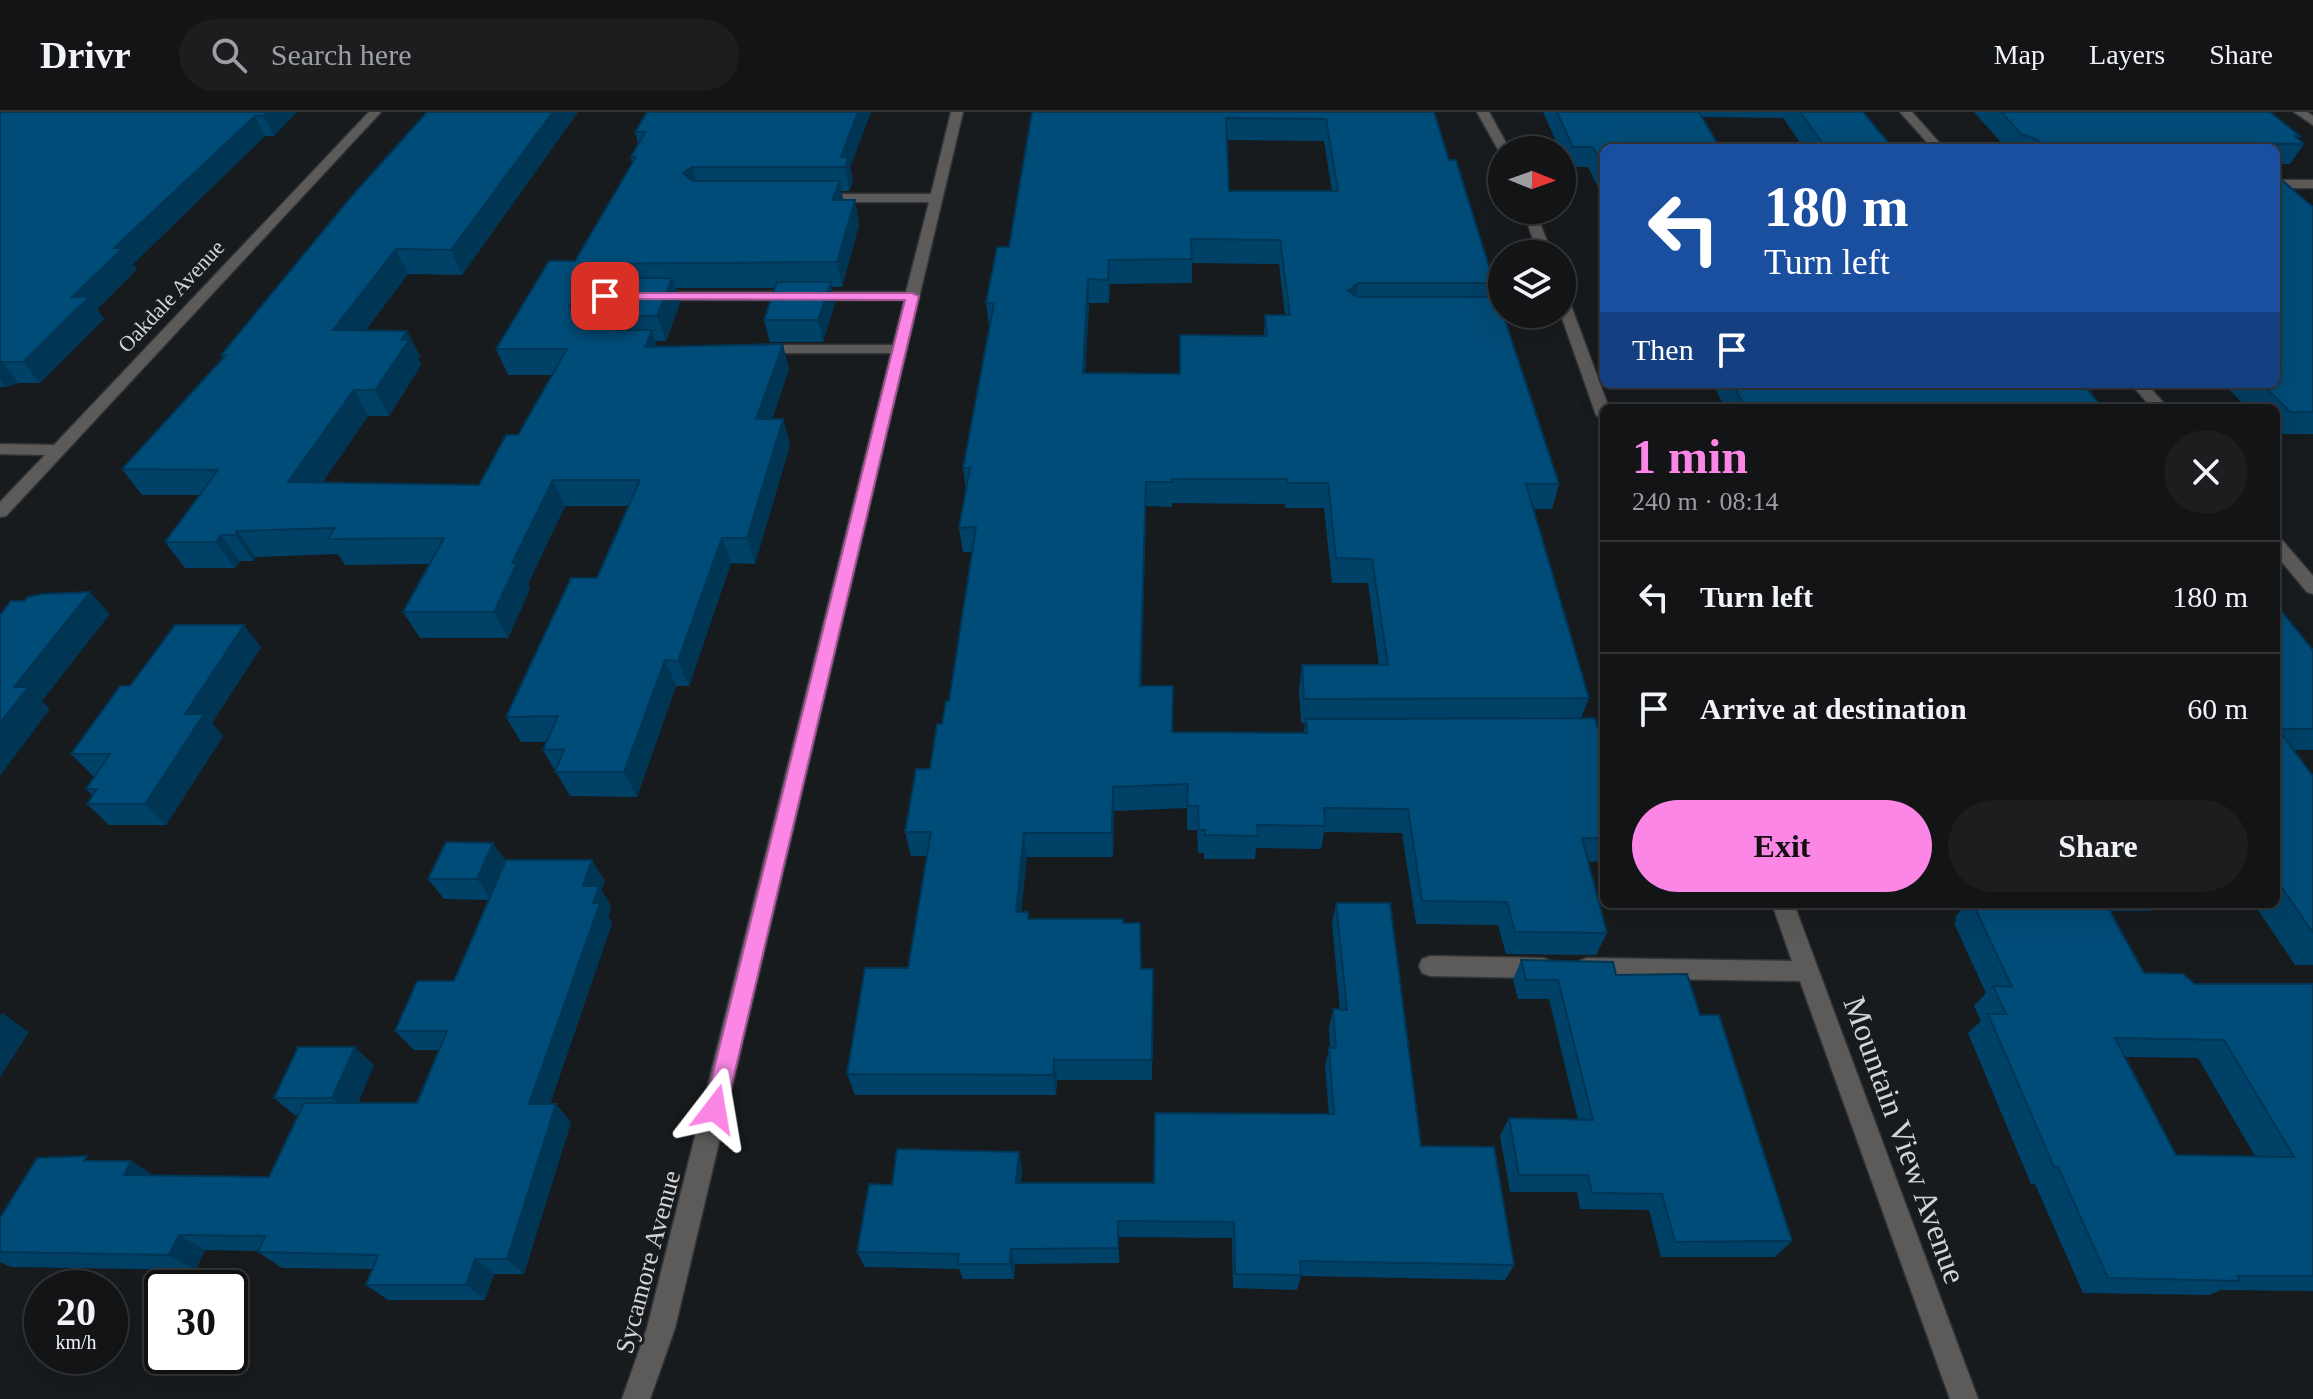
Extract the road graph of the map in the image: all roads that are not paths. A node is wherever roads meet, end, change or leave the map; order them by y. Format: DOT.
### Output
graph roads {
  1 [pos="375,112"];
  2 [pos="957,112"];
  3 [pos="1483,112"];
  4 [pos="1906,112"];
  5 [pos="2300,112"];
  6 [pos="2313,122"];
  7 [pos="1496,136"];
  8 [pos="1934,144"];
  9 [pos="2280,184"];
  10 [pos="2313,184"];
  11 [pos="794,198"];
  12 [pos="936,198"];
  13 [pos="636,296"];
  14 [pos="912,296"];
  15 [pos="1488,312"];
  16 [pos="1461,314"];
  17 [pos="1573,328"];
  18 [pos="741,349"];
  19 [pos="899,349"];
  20 [pos="2142,388"];
  21 [pos="1600,404"];
  22 [pos="2156,404"];
  23 [pos="0,449"];
  24 [pos="58,450"];
  25 [pos="4,504"];
  26 [pos="2280,549"];
  27 [pos="2313,588"];
  28 [pos="1784,908"];
  29 [pos="1430,966"];
  30 [pos="1807,971"];
  31 [pos="636,1399"];
  32 [pos="1964,1399"];
  1 -- 24 [label="street, Oakdale Avenue"];
  2 -- 12 [label="street, Sycamore Avenue"];
  3 -- 7 [label="street"];
  4 -- 8 [label="street"];
  5 -- 6 [label="street"];
  9 -- 10 [label="street"];
  11 -- 12 [label="street"];
  12 -- 14 [label="street, Sycamore Avenue"];
  13 -- 14 [label="street"];
  14 -- 19 [label="street, Sycamore Avenue"];
  15 -- 16 [label="street"];
  17 -- 21 [label="street"];
  18 -- 19 [label="street"];
  19 -- 31 [label="street, Sycamore Avenue"];
  20 -- 22 [label="street"];
  23 -- 24 [label="street"];
  24 -- 25 [label="street, Oakdale Avenue"];
  26 -- 27 [label="street"];
  28 -- 30 [label="street, Mountain View Avenue"];
  29 -- 30 [label="street"];
  30 -- 32 [label="street, Mountain View Avenue"];
}
